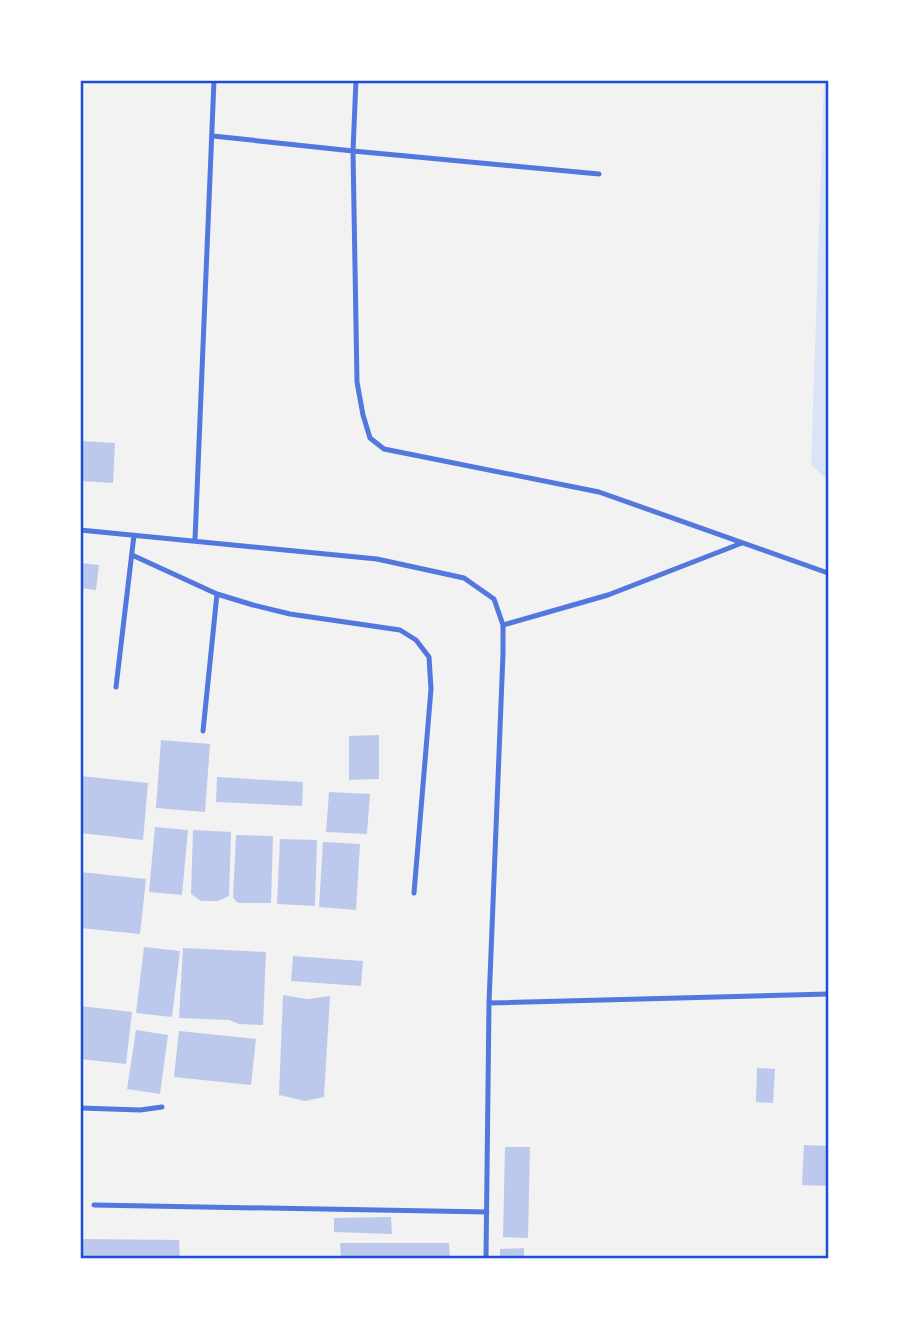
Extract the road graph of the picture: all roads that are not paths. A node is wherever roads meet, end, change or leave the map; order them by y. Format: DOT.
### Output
graph roads {
  1 [pos="214,80"];
  2 [pos="356,80"];
  3 [pos="213,136"];
  4 [pos="353,151"];
  5 [pos="599,174"];
  6 [pos="80,530"];
  7 [pos="134,535"];
  8 [pos="195,540"];
  9 [pos="743,543"];
  10 [pos="132,555"];
  11 [pos="828,573"];
  12 [pos="217,594"];
  13 [pos="503,625"];
  14 [pos="116,687"];
  15 [pos="203,731"];
  16 [pos="414,893"];
  17 [pos="828,994"];
  18 [pos="489,1003"];
  19 [pos="162,1107"];
  20 [pos="80,1108"];
  21 [pos="94,1206"];
  22 [pos="487,1212"];
  23 [pos="486,1258"];
  1 -- 3 [label="lane"];
  2 -- 4 [label="lane"];
  3 -- 4 [label="lane"];
  3 -- 8 [label="lane"];
  4 -- 5 [label="lane"];
  4 -- 9 [label="lane"];
  6 -- 7 [label="lane"];
  7 -- 8 [label="lane"];
  7 -- 10 [label="lane"];
  8 -- 13 [label="lane"];
  9 -- 11 [label="lane"];
  9 -- 13 [label="lane"];
  10 -- 12 [label="lane"];
  10 -- 14 [label="lane"];
  12 -- 15 [label="lane"];
  12 -- 16 [label="lane"];
  13 -- 18 [label="lane"];
  17 -- 18 [label="lane"];
  18 -- 22 [label="lane"];
  19 -- 20 [label="lane"];
  21 -- 22 [label="lane"];
  22 -- 23 [label="lane"];
}
